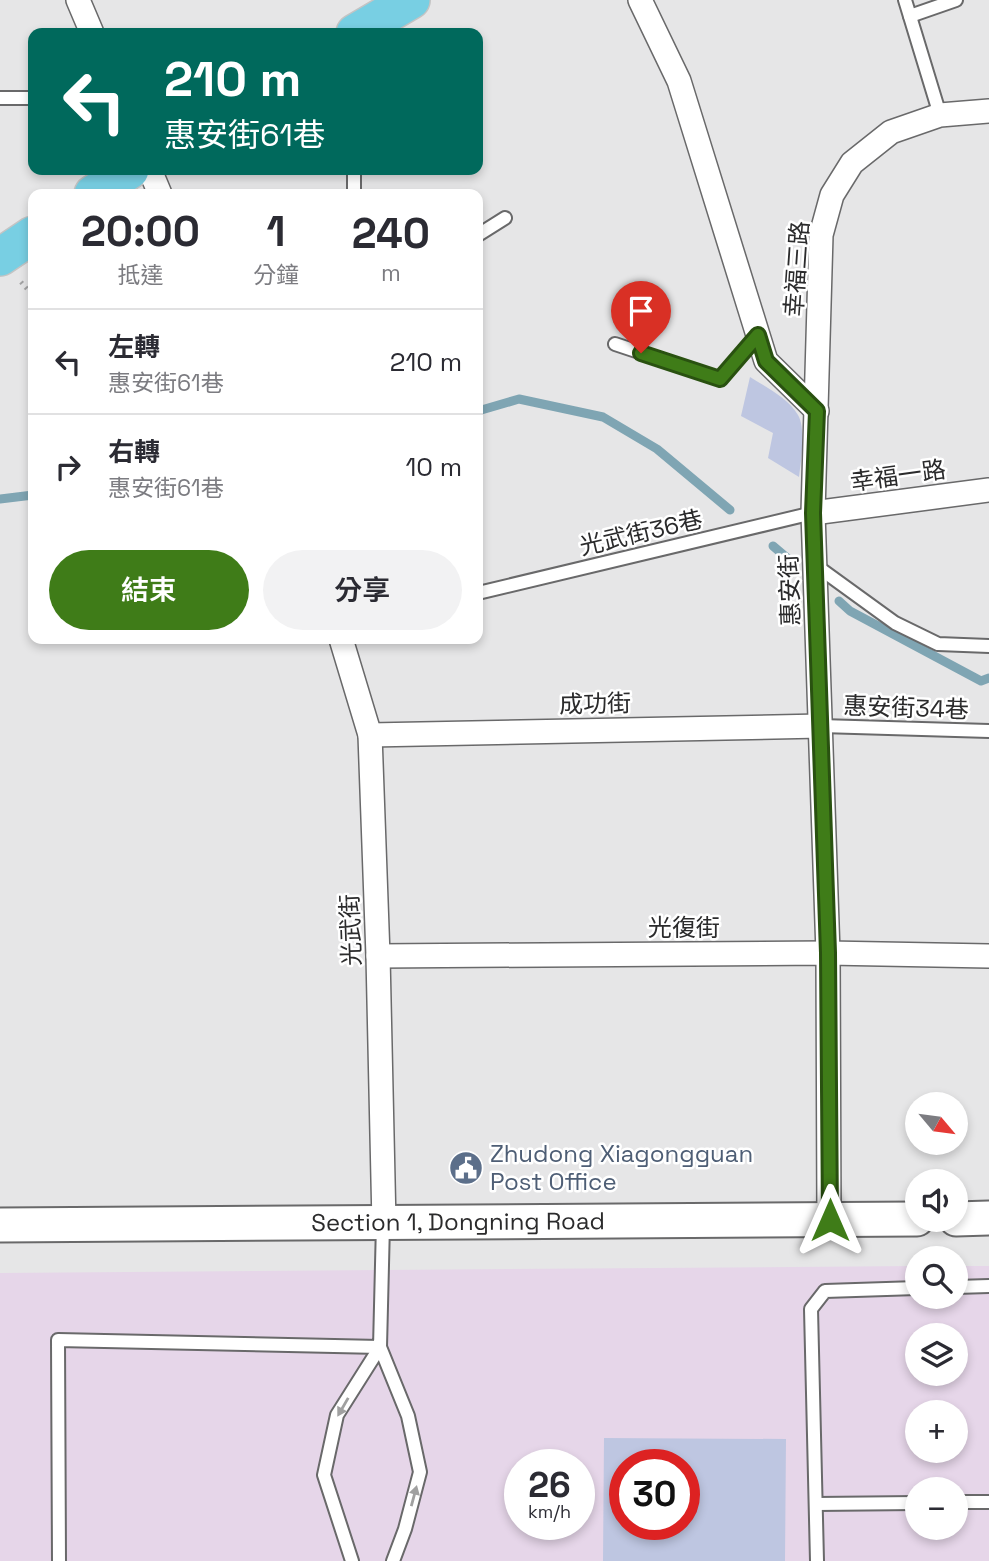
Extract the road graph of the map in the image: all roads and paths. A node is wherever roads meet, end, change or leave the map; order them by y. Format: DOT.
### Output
graph roads {
  1 [pos="78,0"];
  2 [pos="411,0"];
  3 [pos="640,0"];
  4 [pos="905,0"];
  5 [pos="956,0"];
  6 [pos="910,16"];
  7 [pos="90,28"];
  8 [pos="363,28"];
  9 [pos="0,98"];
  10 [pos="28,98"];
  11 [pos="989,111"];
  12 [pos="940,115"];
  13 [pos="122,175"];
  14 [pos="101,189"];
  15 [pos="505,218"];
  16 [pos="483,232"];
  17 [pos="28,238"];
  18 [pos="0,257"];
  19 [pos="758,335"];
  20 [pos="615,344"];
  21 [pos="817,411"];
  22 [pos="989,490"];
  23 [pos="813,513"];
  24 [pos="815,565"];
  25 [pos="483,592"];
  26 [pos="343,644"];
  27 [pos="989,646"];
  28 [pos="821,726"];
  29 [pos="989,731"];
  30 [pos="370,735"];
  31 [pos="828,953"];
  32 [pos="378,956"];
  33 [pos="989,956"];
  34 [pos="989,1218"];
  35 [pos="905,1219"];
  36 [pos="968,1219"];
  37 [pos="830,1220"];
  38 [pos="383,1224"];
  39 [pos="0,1225"];
  40 [pos="989,1286"];
  41 [pos="968,1287"];
  42 [pos="905,1288"];
  43 [pos="380,1347"];
  44 [pos="968,1502"];
  45 [pos="989,1502"];
  46 [pos="905,1503"];
  47 [pos="816,1504"];
  48 [pos="59,1561"];
  49 [pos="352,1561"];
  50 [pos="393,1561"];
  51 [pos="817,1561"];
  1 -- 7 [label="street"];
  2 -- 8 [label="main road"];
  3 -- 19 [label="street"];
  4 -- 6 [label="lane"];
  5 -- 6 [label="lane"];
  6 -- 12 [label="lane"];
  9 -- 10 [label="lane"];
  11 -- 12 [label="street, 幸福三路"];
  12 -- 21 [label="street, 幸福三路"];
  13 -- 14 [label="main road"];
  15 -- 16 [label="lane"];
  17 -- 18 [label="main road"];
  19 -- 20 [label="lane"];
  19 -- 21 [label="street"];
  21 -- 23 [label="street, 惠安街"];
  22 -- 23 [label="street, 幸福一路"];
  23 -- 24 [label="street, 惠安街"];
  23 -- 25 [label="lane, 光武街36巷"];
  24 -- 27 [label="lane"];
  24 -- 28 [label="street, 惠安街"];
  26 -- 30 [label="street, 光武街"];
  28 -- 29 [label="lane, 惠安街34巷"];
  28 -- 30 [label="street, 成功街"];
  28 -- 31 [label="street, 惠安街"];
  30 -- 32 [label="street, 光武街"];
  31 -- 32 [label="street, 光復街"];
  31 -- 33 [label="street, 光復街"];
  31 -- 37 [label="street, 惠安街"];
  32 -- 38 [label="street, 光武街"];
  34 -- 36 [label="main road"];
  35 -- 37 [label="main road, Section 1, Dongning Road"];
  37 -- 38 [label="main road, Section 1, Dongning Road"];
  38 -- 39 [label="main road, Section 1, Dongning Road"];
  38 -- 43 [label="lane"];
  40 -- 41 [label="lane"];
  42 -- 47 [label="lane"];
  43 -- 48 [label="lane"];
  43 -- 49 [label="lane, one-way"];
  50 -- 43 [label="lane, one-way"];
  44 -- 45 [label="lane"];
  46 -- 47 [label="lane"];
  47 -- 51 [label="lane"];
}
